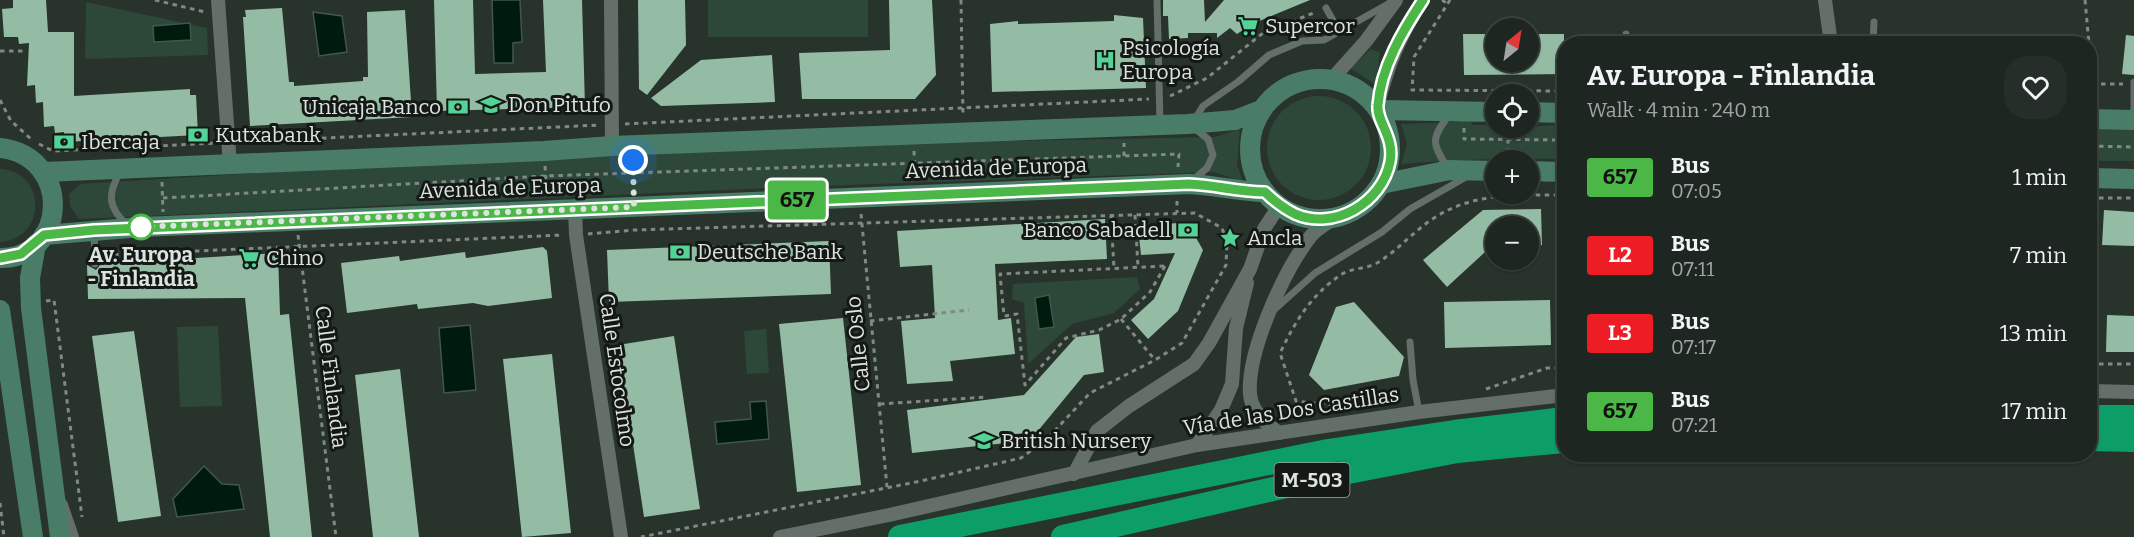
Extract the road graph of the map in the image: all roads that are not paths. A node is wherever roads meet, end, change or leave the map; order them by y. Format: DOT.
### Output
graph roads {
  1 [pos="218,0"];
  2 [pos="611,0"];
  3 [pos="1157,0"];
  4 [pos="1395,0"];
  5 [pos="1423,0"];
  6 [pos="1825,0"];
  7 [pos="1326,8"];
  8 [pos="1874,22"];
  9 [pos="1339,31"];
  10 [pos="1830,36"];
  11 [pos="1873,36"];
  12 [pos="1332,79"];
  13 [pos="2134,83"];
  14 [pos="1378,108"];
  15 [pos="1261,110"];
  16 [pos="1451,112"];
  17 [pos="1485,112"];
  18 [pos="1539,112"];
  19 [pos="1557,113"];
  20 [pos="2097,119"];
  21 [pos="2134,120"];
  22 [pos="1160,124"];
  23 [pos="1190,124"];
  24 [pos="0,134"];
  25 [pos="612,146"];
  26 [pos="7,149"];
  27 [pos="230,165"];
  28 [pos="122,170"];
  29 [pos="1450,170"];
  30 [pos="1485,171"];
  31 [pos="1539,171"];
  32 [pos="44,172"];
  33 [pos="1485,172"];
  34 [pos="1557,172"];
  35 [pos="2134,179"];
  36 [pos="1183,184"];
  37 [pos="1381,184"];
  38 [pos="2097,187"];
  39 [pos="1272,199"];
  40 [pos="574,209"];
  41 [pos="1335,218"];
  42 [pos="131,228"];
  43 [pos="94,230"];
  44 [pos="40,239"];
  45 [pos="0,258"];
  46 [pos="95,260"];
  47 [pos="1250,269"];
  48 [pos="0,310"];
  49 [pos="1268,316"];
  50 [pos="1410,342"];
  51 [pos="2097,391"];
  52 [pos="2134,392"];
  53 [pos="1557,396"];
  54 [pos="7,398"];
  55 [pos="1419,412"];
  56 [pos="2097,417"];
  57 [pos="2134,417"];
  58 [pos="1557,420"];
  59 [pos="1278,433"];
  60 [pos="2097,439"];
  61 [pos="2134,440"];
  62 [pos="1557,442"];
  63 [pos="1197,446"];
  64 [pos="1074,474"];
  65 [pos="55,493"];
  66 [pos="1087,501"];
  67 [pos="28,511"];
  68 [pos="27,537"];
  69 [pos="33,537"];
  70 [pos="60,537"];
  71 [pos="72,537"];
  72 [pos="621,537"];
  73 [pos="780,537"];
  74 [pos="900,537"];
  75 [pos="944,537"];
  76 [pos="1063,537"];
  1 -- 27 [label="street"];
  2 -- 25 [label="street"];
  3 -- 22 [label="lane"];
  4 -- 9 [label="lane"];
  4 -- 12 [label="street"];
  5 -- 14 [label="street"];
  6 -- 10 [label="street"];
  7 -- 9 [label="lane"];
  8 -- 11 [label="lane"];
  9 -- 23 [label="lane"];
  12 -- 14 [label="street"];
  12 -- 15 [label="street"];
  13 -- 21 [label="lane"];
  14 -- 16 [label="street"];
  14 -- 37 [label="street"];
  15 -- 23 [label="street, Avenida de Europa"];
  15 -- 39 [label="street"];
  16 -- 17 [label="street"];
  16 -- 29 [label="lane"];
  18 -- 19 [label="street"];
  20 -- 21 [label="street"];
  22 -- 23 [label="street, Avenida de Europa"];
  22 -- 25 [label="street, Avenida de Europa"];
  23 -- 36 [label="lane"];
  24 -- 26 [label="street"];
  25 -- 27 [label="street, Avenida de Europa"];
  26 -- 32 [label="street"];
  27 -- 28 [label="street, Avenida de Europa"];
  28 -- 32 [label="street, Avenida de Europa"];
  28 -- 42 [label="lane"];
  29 -- 30 [label="street"];
  29 -- 37 [label="street"];
  31 -- 34 [label="street"];
  32 -- 44 [label="street"];
  33 -- 49 [label="lane"];
  35 -- 38 [label="street"];
  36 -- 39 [label="street, Avenida de Europa"];
  36 -- 40 [label="street, Avenida de Europa"];
  37 -- 41 [label="street"];
  39 -- 41 [label="street"];
  39 -- 47 [label="street"];
  40 -- 42 [label="street, Avenida de Europa"];
  40 -- 72 [label="street, Calle Estocolmo"];
  41 -- 49 [label="street"];
  42 -- 43 [label="street, Avenida de Europa"];
  43 -- 44 [label="street, Avenida de Europa"];
  43 -- 46 [label="lane"];
  44 -- 45 [label="street, Avenida de Europa"];
  44 -- 65 [label="street"];
  47 -- 63 [label="street"];
  47 -- 64 [label="street"];
  48 -- 54 [label="street"];
  49 -- 59 [label="street"];
  50 -- 55 [label="lane"];
  51 -- 52 [label="street"];
  53 -- 55 [label="street, Vía de las Dos Castillas"];
  54 -- 67 [label="street"];
  55 -- 59 [label="street, Vía de las Dos Castillas"];
  56 -- 57 [label="highway"];
  58 -- 66 [label="highway, M-503"];
  59 -- 63 [label="street, Vía de las Dos Castillas"];
  60 -- 61 [label="highway"];
  62 -- 76 [label="highway, M-503"];
  63 -- 64 [label="street, Vía de las Dos Castillas"];
  64 -- 73 [label="street, Vía de las Dos Castillas"];
  65 -- 70 [label="street"];
  65 -- 71 [label="street"];
  66 -- 74 [label="highway, M-503"];
  66 -- 75 [label="highway, M-503"];
  67 -- 68 [label="street"];
  67 -- 69 [label="street"];
}
